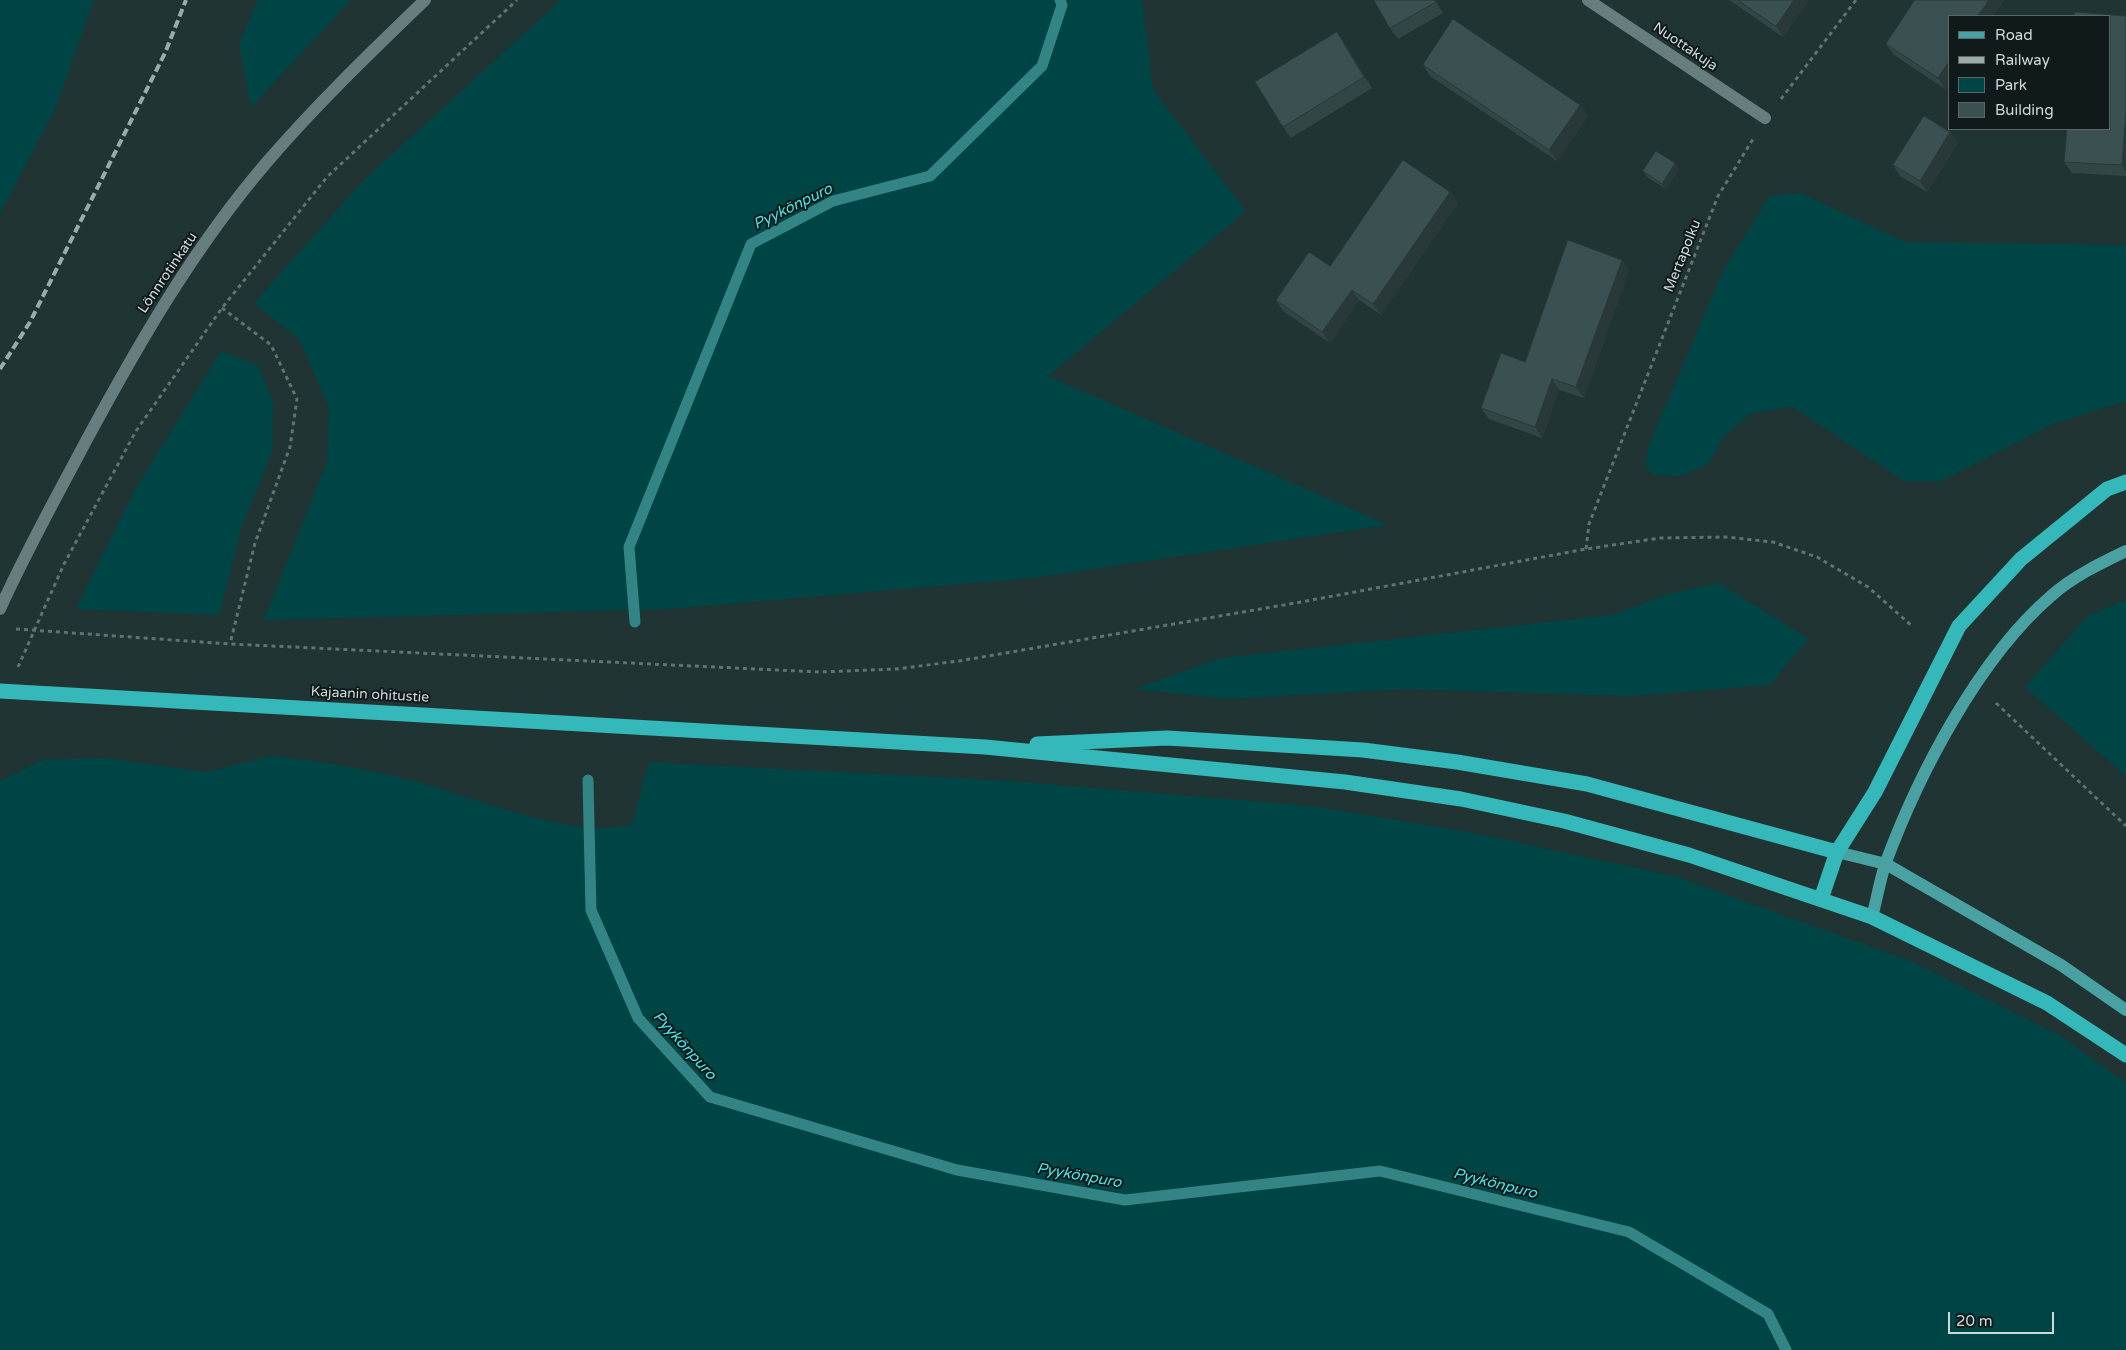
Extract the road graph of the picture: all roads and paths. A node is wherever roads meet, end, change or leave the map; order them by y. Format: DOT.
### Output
graph roads {
  1 [pos="425,0"];
  2 [pos="517,0"];
  3 [pos="1588,0"];
  4 [pos="1856,0"];
  5 [pos="1765,118"];
  6 [pos="222,308"];
  7 [pos="2126,482"];
  8 [pos="1586,549"];
  9 [pos="2126,551"];
  10 [pos="0,609"];
  11 [pos="1912,626"];
  12 [pos="10,628"];
  13 [pos="230,644"];
  14 [pos="16,670"];
  15 [pos="0,691"];
  16 [pos="1996,703"];
  17 [pos="985,747"];
  18 [pos="2126,826"];
  19 [pos="1837,852"];
  20 [pos="1886,864"];
  21 [pos="1821,899"];
  22 [pos="1872,917"];
  23 [pos="2126,1010"];
  24 [pos="2126,1055"];
  1 -- 10 [label="street, Lönnrotinkatu"];
  2 -- 6 [label="path"];
  3 -- 5 [label="street, Nuottakuja"];
  4 -- 5 [label="path, Mertapolku"];
  5 -- 8 [label="path, Mertapolku"];
  6 -- 13 [label="path"];
  6 -- 14 [label="path"];
  7 -- 19 [label="highway"];
  8 -- 11 [label="path"];
  8 -- 13 [label="path"];
  9 -- 20 [label="main road"];
  12 -- 13 [label="path"];
  15 -- 17 [label="highway, Kajaanin ohitustie"];
  16 -- 18 [label="path"];
  17 -- 19 [label="highway"];
  17 -- 21 [label="highway"];
  19 -- 20 [label="main road"];
  19 -- 21 [label="highway"];
  20 -- 22 [label="main road"];
  20 -- 23 [label="main road"];
  21 -- 22 [label="highway"];
  22 -- 24 [label="highway"];
}
